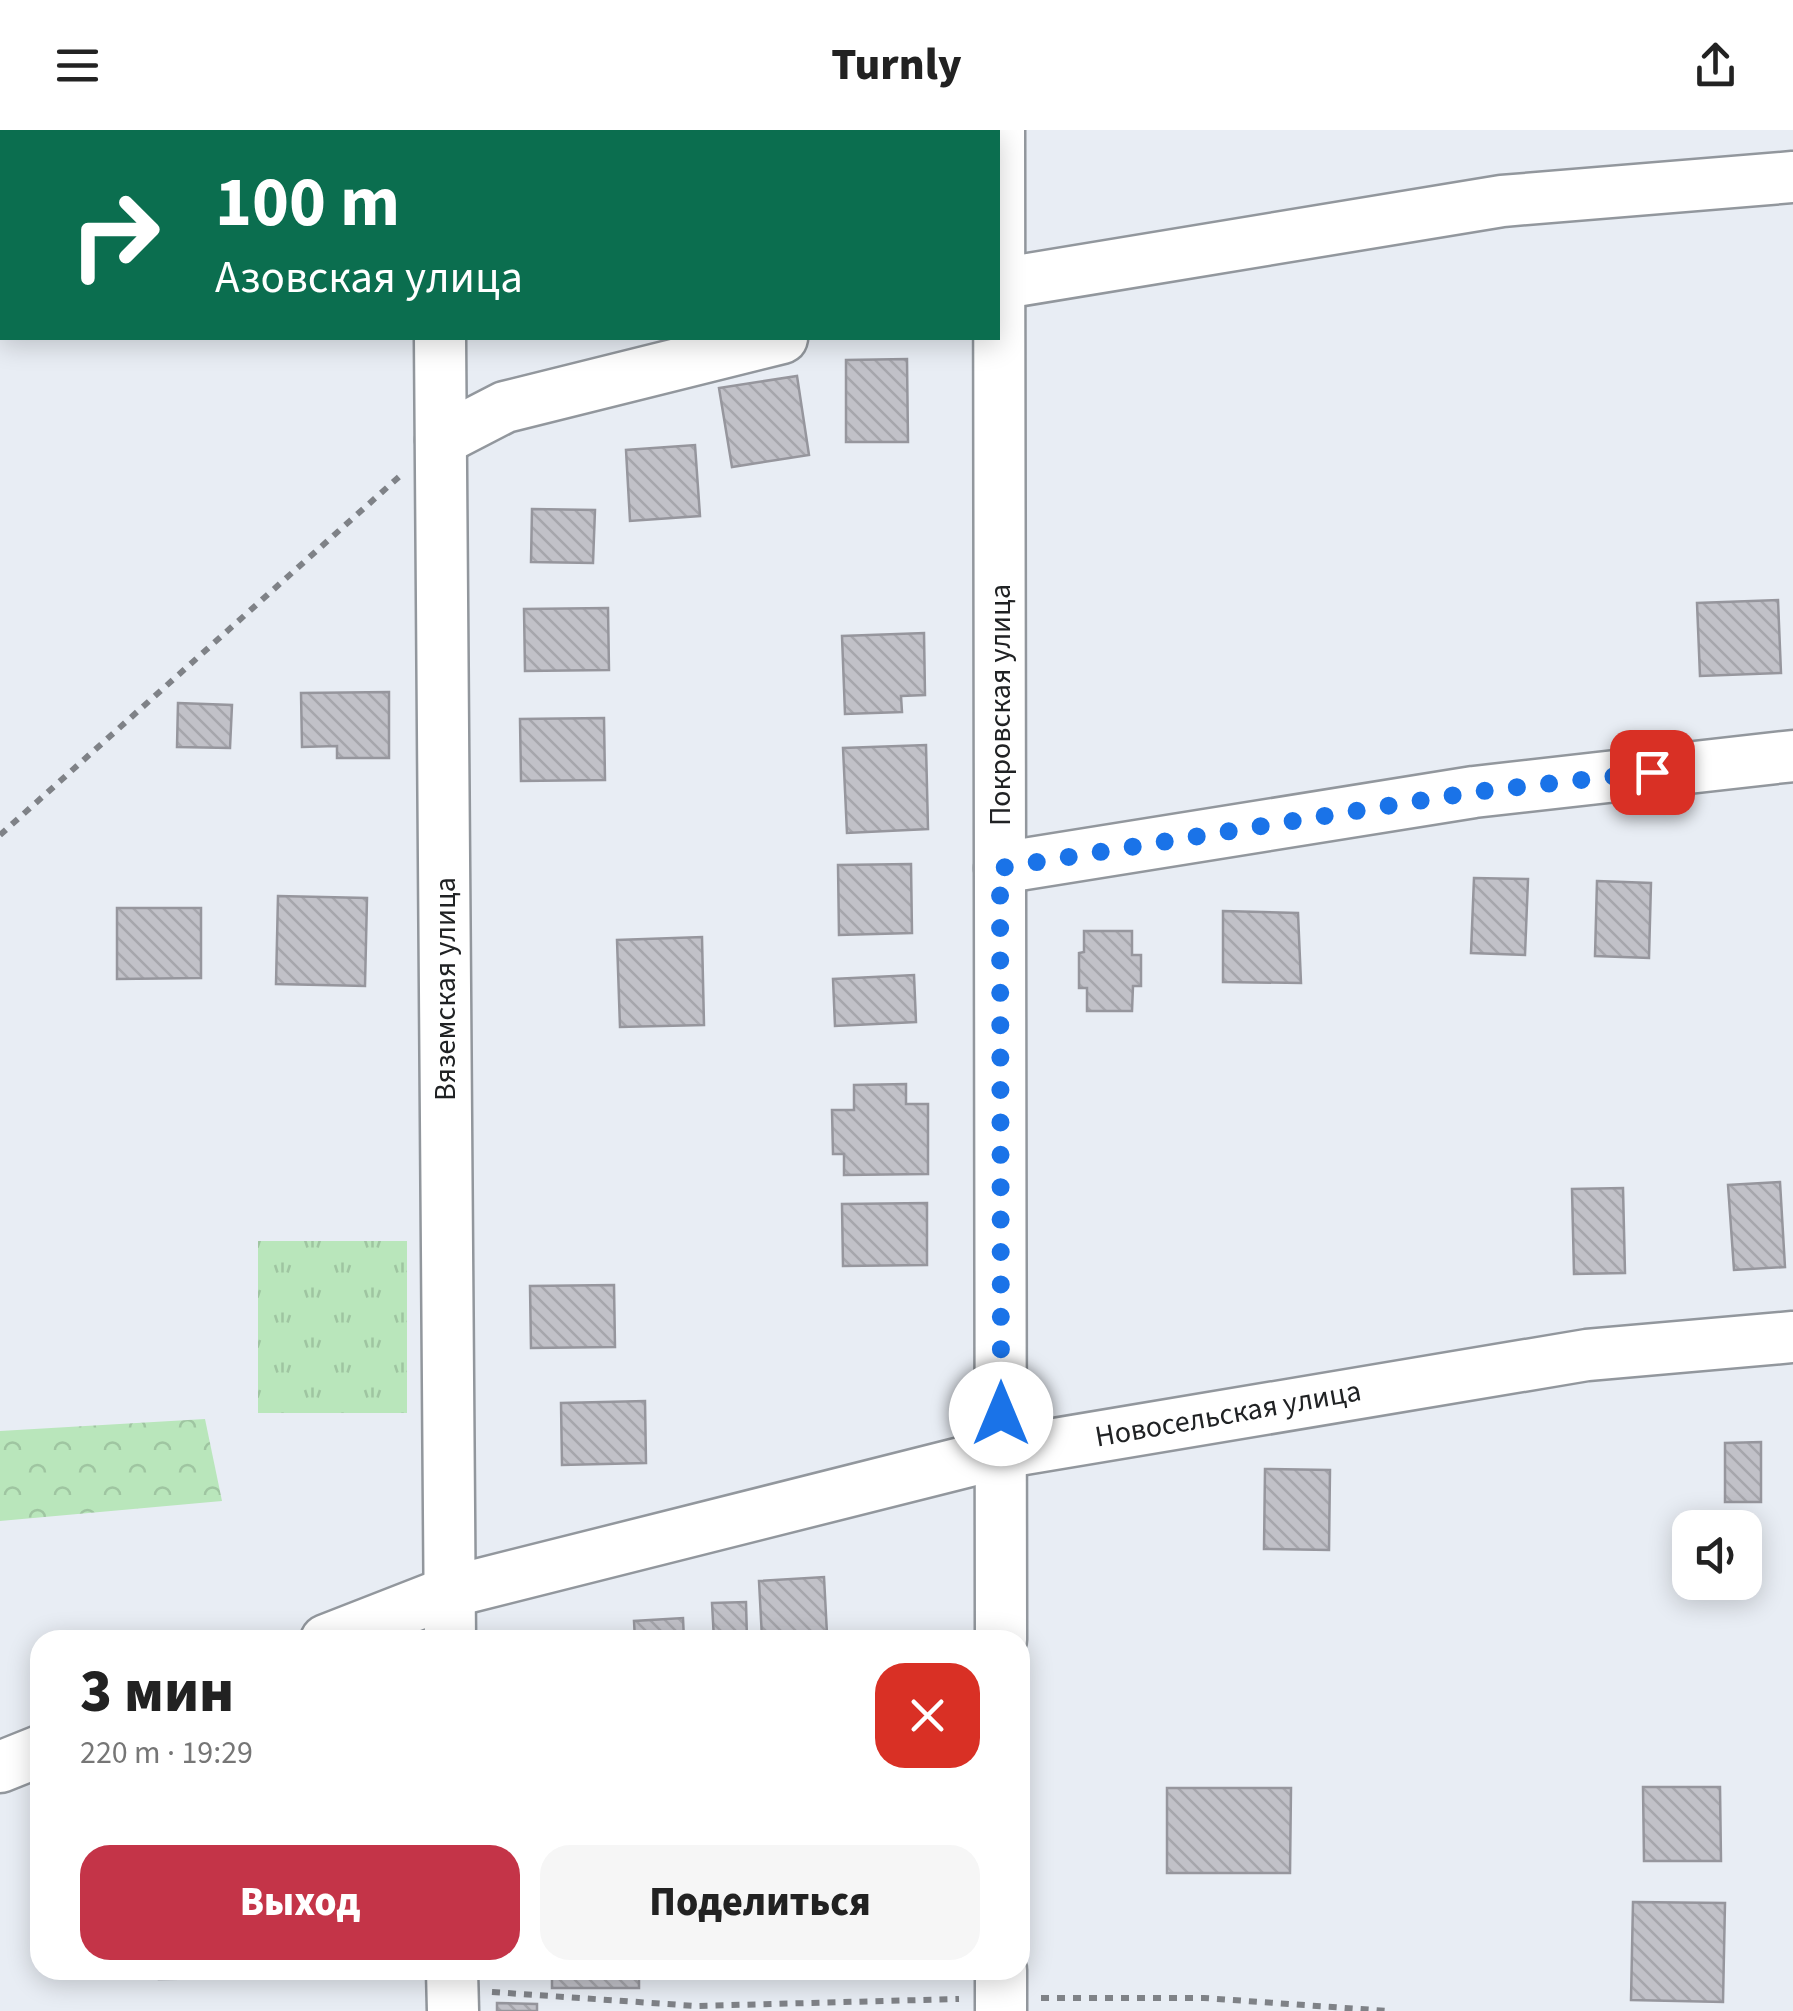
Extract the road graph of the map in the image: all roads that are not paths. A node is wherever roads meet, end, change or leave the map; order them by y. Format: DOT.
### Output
graph roads {
  1 [pos="1793,178"];
  2 [pos="1000,284"];
  3 [pos="440,340"];
  4 [pos="774,340"];
  5 [pos="998,340"];
  6 [pos="440,440"];
  7 [pos="1793,756"];
  8 [pos="1000,868"];
  9 [pos="1793,1338"];
  10 [pos="1001,1452"];
  11 [pos="450,1616"];
  12 [pos="378,1630"];
  13 [pos="1001,1630"];
  14 [pos="30,1755"];
  15 [pos="0,1767"];
  1 -- 2 [label="street"];
  3 -- 6 [label="street, Вяземская улица"];
  4 -- 6 [label="street"];
  5 -- 8 [label="street, Покровская улица"];
  6 -- 11 [label="street, Вяземская улица"];
  7 -- 8 [label="street"];
  8 -- 10 [label="street, Покровская улица"];
  9 -- 10 [label="street, Новосельская улица"];
  10 -- 11 [label="street, Новосельская улица"];
  10 -- 13 [label="street, Покровская улица"];
  11 -- 12 [label="street, Новосельская улица"];
  14 -- 15 [label="street"];
}
